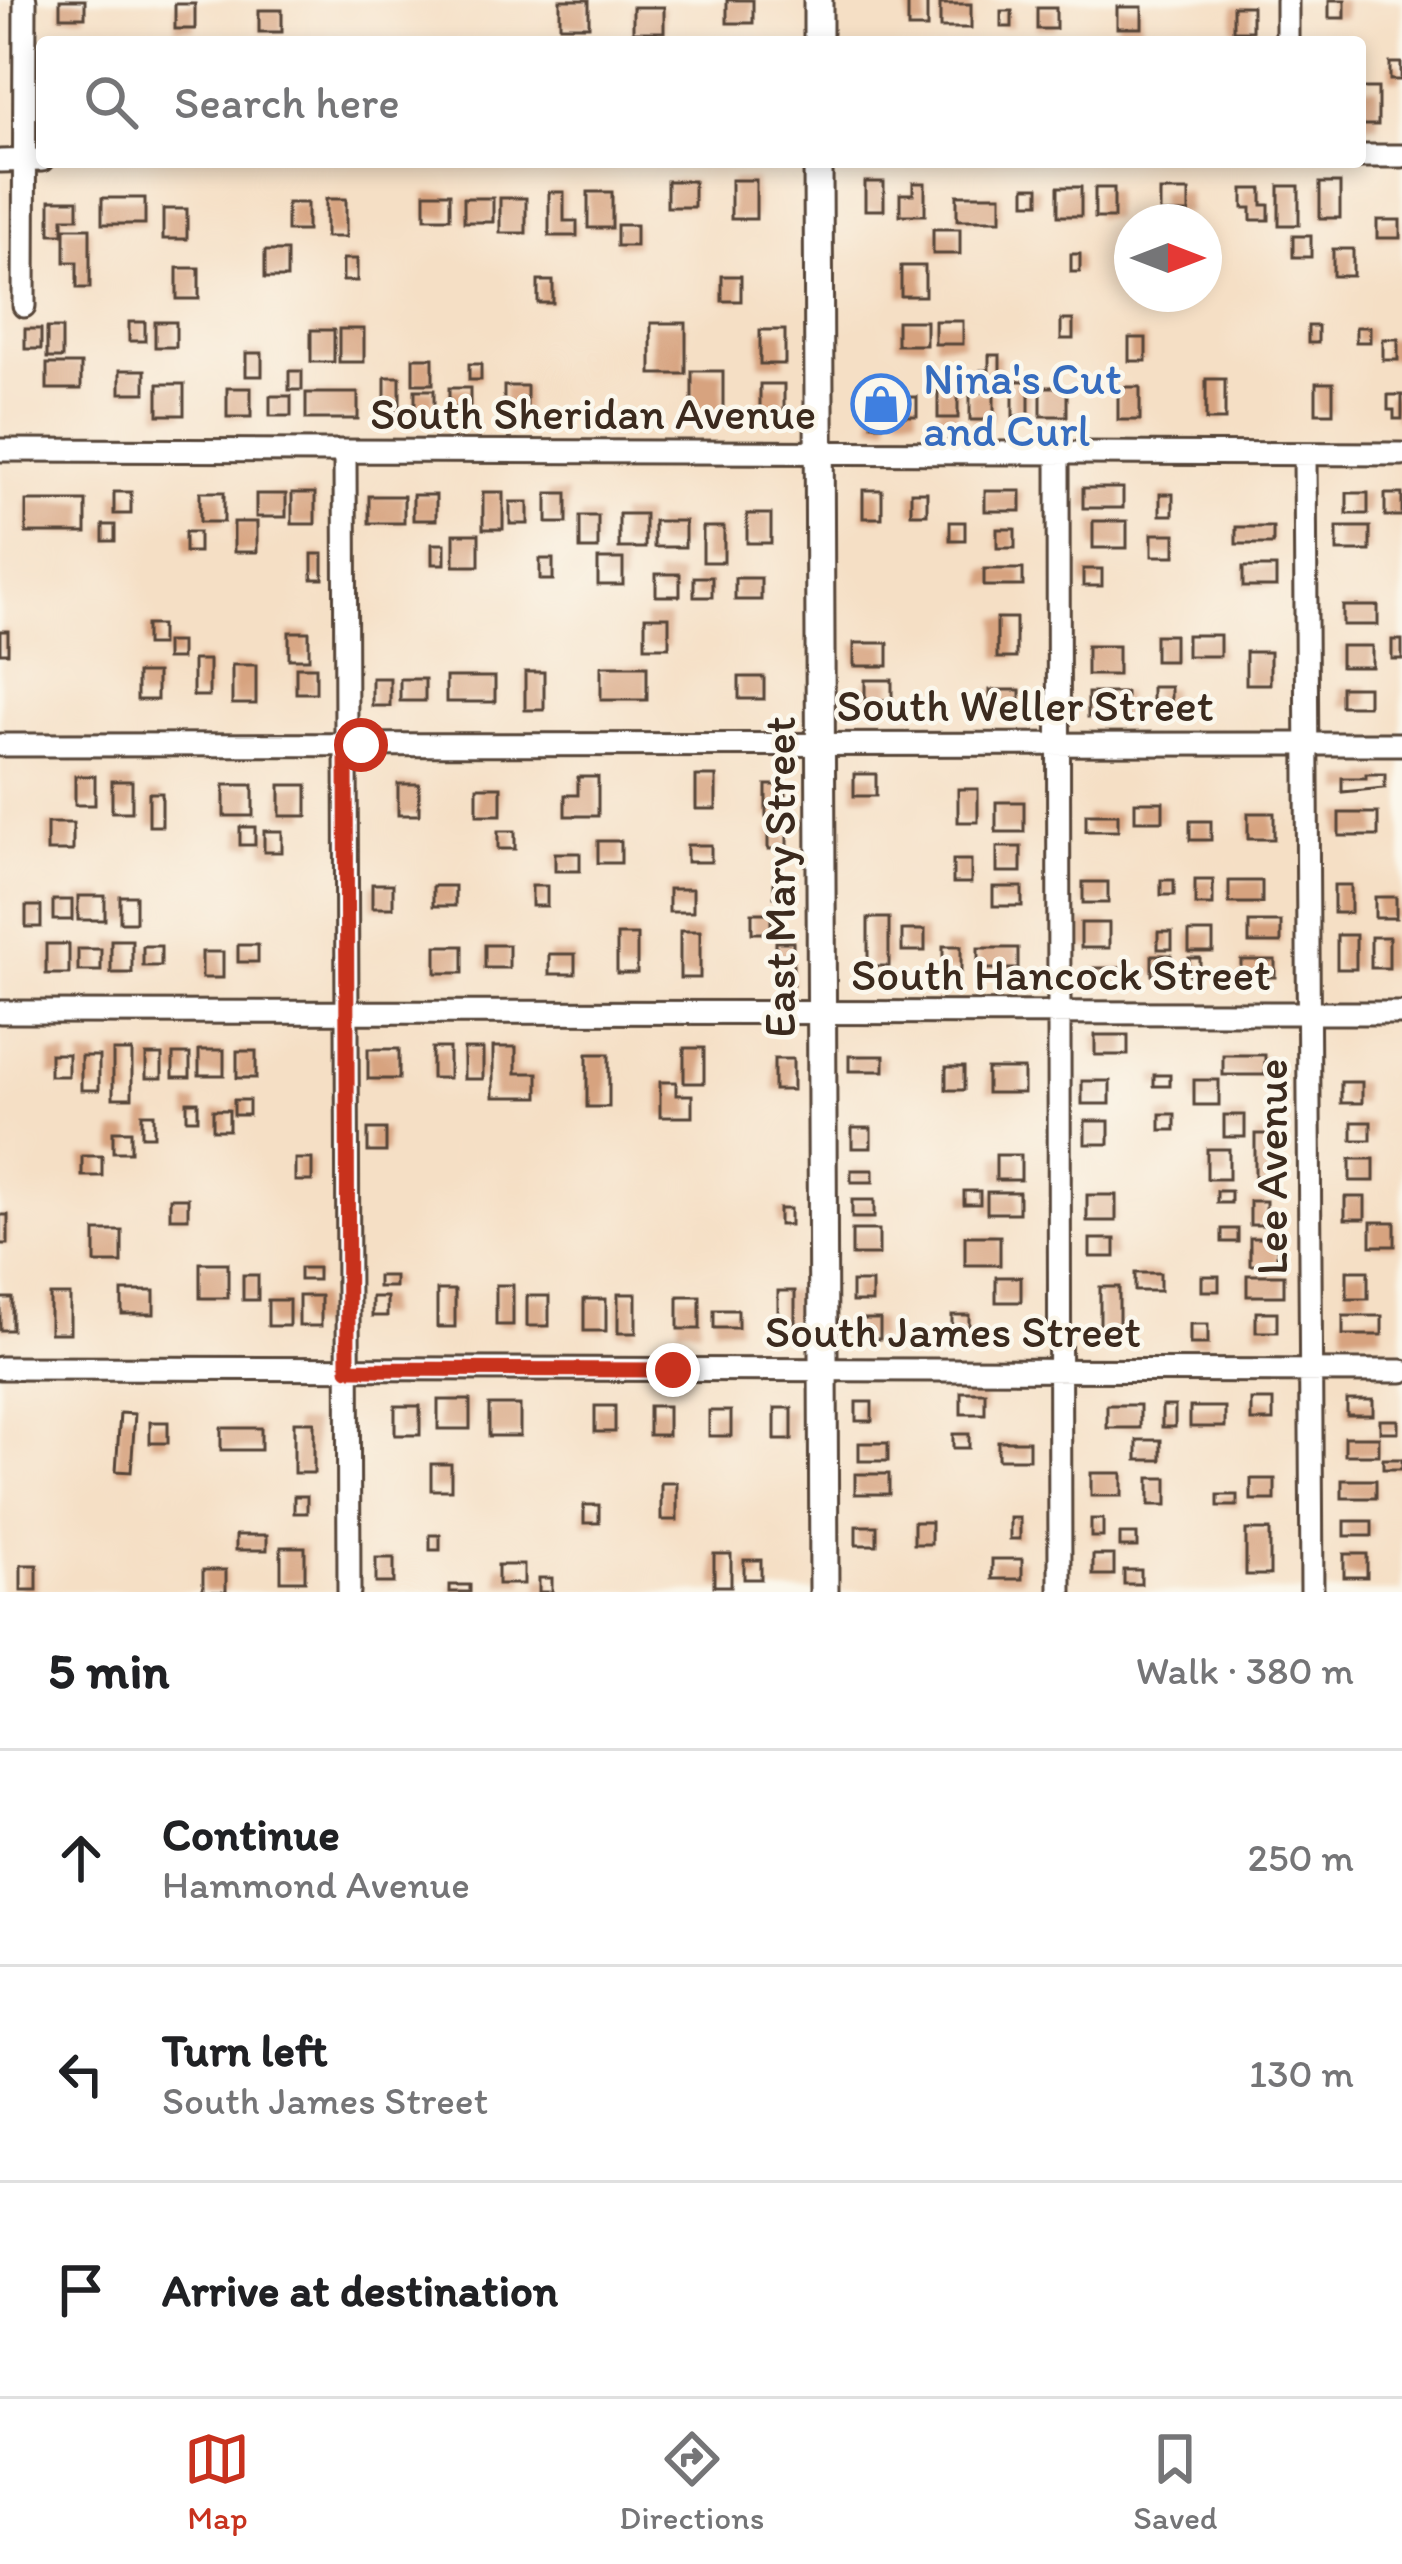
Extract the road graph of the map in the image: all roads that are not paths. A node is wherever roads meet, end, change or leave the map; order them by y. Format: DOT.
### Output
graph roads {
  1 [pos="25,0"];
  2 [pos="818,0"];
  3 [pos="1287,0"];
  4 [pos="818,36"];
  5 [pos="1287,36"];
  6 [pos="1366,156"];
  7 [pos="1402,156"];
  8 [pos="0,161"];
  9 [pos="33,161"];
  10 [pos="818,168"];
  11 [pos="24,306"];
  12 [pos="0,450"];
  13 [pos="346,452"];
  14 [pos="819,453"];
  15 [pos="1058,454"];
  16 [pos="1305,454"];
  17 [pos="1402,454"];
  18 [pos="1057,744"];
  19 [pos="1307,744"];
  20 [pos="1402,744"];
  21 [pos="346,745"];
  22 [pos="820,745"];
  23 [pos="0,746"];
  24 [pos="0,1012"];
  25 [pos="347,1012"];
  26 [pos="821,1013"];
  27 [pos="1058,1013"];
  28 [pos="1309,1013"];
  29 [pos="1402,1013"];
  30 [pos="0,1368"];
  31 [pos="348,1369"];
  32 [pos="824,1370"];
  33 [pos="1060,1370"];
  34 [pos="1310,1371"];
  35 [pos="1402,1371"];
  36 [pos="349,1592"];
  37 [pos="824,1592"];
  38 [pos="1060,1592"];
  39 [pos="1312,1592"];
  1 -- 9 [label="street"];
  2 -- 4 [label="main road"];
  3 -- 5 [label="street"];
  6 -- 7 [label="street"];
  8 -- 9 [label="street"];
  9 -- 11 [label="street"];
  10 -- 14 [label="main road, East Mary Street"];
  12 -- 13 [label="street, South Sheridan Avenue"];
  13 -- 14 [label="street, South Sheridan Avenue"];
  13 -- 21 [label="street"];
  14 -- 15 [label="street, South Sheridan Avenue"];
  14 -- 22 [label="main road, East Mary Street"];
  15 -- 16 [label="street, South Sheridan Avenue"];
  15 -- 18 [label="street"];
  16 -- 17 [label="street, South Sheridan Avenue"];
  16 -- 19 [label="street, Lee Avenue"];
  18 -- 19 [label="street, South Weller Street"];
  18 -- 22 [label="street, South Weller Street"];
  18 -- 27 [label="street"];
  19 -- 20 [label="street, South Weller Street"];
  19 -- 28 [label="street, Lee Avenue"];
  21 -- 22 [label="street, South Weller Street"];
  21 -- 23 [label="street, South Weller Street"];
  21 -- 25 [label="street"];
  22 -- 26 [label="main road, East Mary Street"];
  24 -- 25 [label="street, South Hancock Street"];
  25 -- 26 [label="street, South Hancock Street"];
  25 -- 31 [label="street"];
  26 -- 27 [label="street, South Hancock Street"];
  26 -- 32 [label="main road, East Mary Street"];
  27 -- 28 [label="street, South Hancock Street"];
  27 -- 33 [label="street"];
  28 -- 29 [label="street, South Hancock Street"];
  28 -- 34 [label="street, Lee Avenue"];
  30 -- 31 [label="street, South James Street"];
  31 -- 32 [label="street, South James Street"];
  31 -- 36 [label="street"];
  32 -- 33 [label="street, South James Street"];
  32 -- 37 [label="main road, East Mary Street"];
  33 -- 34 [label="street, South James Street"];
  33 -- 38 [label="street"];
  34 -- 35 [label="street, South James Street"];
  34 -- 39 [label="street, Lee Avenue"];
}
